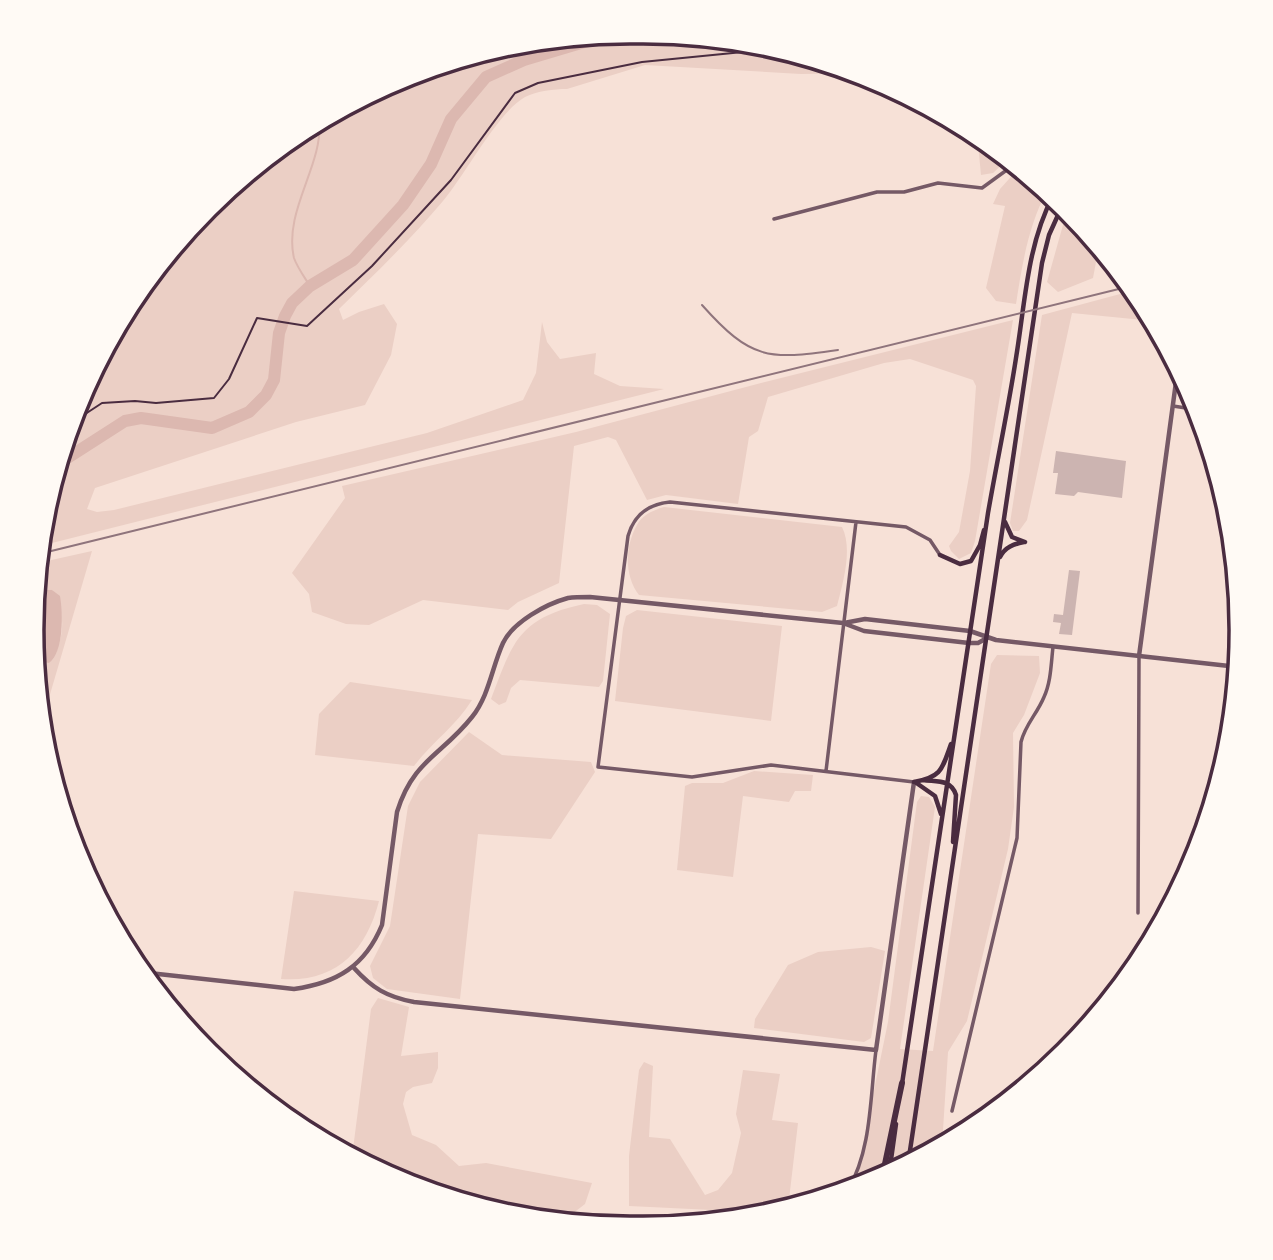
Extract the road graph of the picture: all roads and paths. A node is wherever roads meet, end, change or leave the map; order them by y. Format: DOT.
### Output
graph roads {
  1 [pos="740,52"];
  2 [pos="1006,170"];
  3 [pos="1049,206"];
  4 [pos="1058,215"];
  5 [pos="774,219"];
  6 [pos="1176,386"];
  7 [pos="1173,406"];
  8 [pos="1186,408"];
  9 [pos="85,414"];
  10 [pos="988,513"];
  11 [pos="1004,516"];
  12 [pos="856,522"];
  13 [pos="940,555"];
  14 [pos="998,563"];
  15 [pos="620,600"];
  16 [pos="843,623"];
  17 [pos="970,631"];
  18 [pos="986,638"];
  19 [pos="968,643"];
  20 [pos="1053,647"];
  21 [pos="1139,656"];
  22 [pos="1228,666"];
  23 [pos="955,733"];
  24 [pos="826,771"];
  25 [pos="923,780"];
  26 [pos="914,782"];
  27 [pos="947,783"];
  28 [pos="941,822"];
  29 [pos="948,891"];
  30 [pos="1138,913"];
  31 [pos="354,968"];
  32 [pos="156,974"];
  33 [pos="876,1050"];
  34 [pos="902,1083"];
  35 [pos="952,1111"];
  36 [pos="910,1152"];
  37 [pos="891,1161"];
  38 [pos="885,1164"];
  39 [pos="855,1176"];
  1 -- 9 [label="path"];
  2 -- 5 [label="street"];
  3 -- 10 [label="main road"];
  4 -- 11 [label="main road"];
  6 -- 7 [label="street"];
  7 -- 8 [label="street"];
  7 -- 21 [label="street"];
  10 -- 13 [label="main road"];
  10 -- 17 [label="main road"];
  11 -- 14 [label="main road"];
  11 -- 14 [label="main road"];
  12 -- 13 [label="street"];
  12 -- 15 [label="street"];
  12 -- 16 [label="street"];
  14 -- 18 [label="main road"];
  15 -- 16 [label="street"];
  15 -- 24 [label="street"];
  15 -- 31 [label="street"];
  16 -- 17 [label="street"];
  16 -- 19 [label="street"];
  16 -- 24 [label="street"];
  17 -- 18 [label="street"];
  17 -- 19 [label="main road"];
  18 -- 19 [label="street"];
  18 -- 20 [label="street"];
  18 -- 29 [label="main road"];
  19 -- 23 [label="main road"];
  20 -- 21 [label="street"];
  20 -- 35 [label="street"];
  21 -- 22 [label="street"];
  21 -- 30 [label="street"];
  23 -- 25 [label="main road"];
  23 -- 27 [label="main road"];
  24 -- 26 [label="street"];
  25 -- 26 [label="main road"];
  25 -- 27 [label="main road"];
  26 -- 28 [label="main road"];
  26 -- 33 [label="street"];
  27 -- 28 [label="main road"];
  27 -- 29 [label="main road"];
  28 -- 34 [label="main road"];
  29 -- 36 [label="main road"];
  31 -- 32 [label="street"];
  31 -- 33 [label="street"];
  33 -- 39 [label="street"];
  34 -- 37 [label="main road"];
  34 -- 38 [label="highway"];
}
